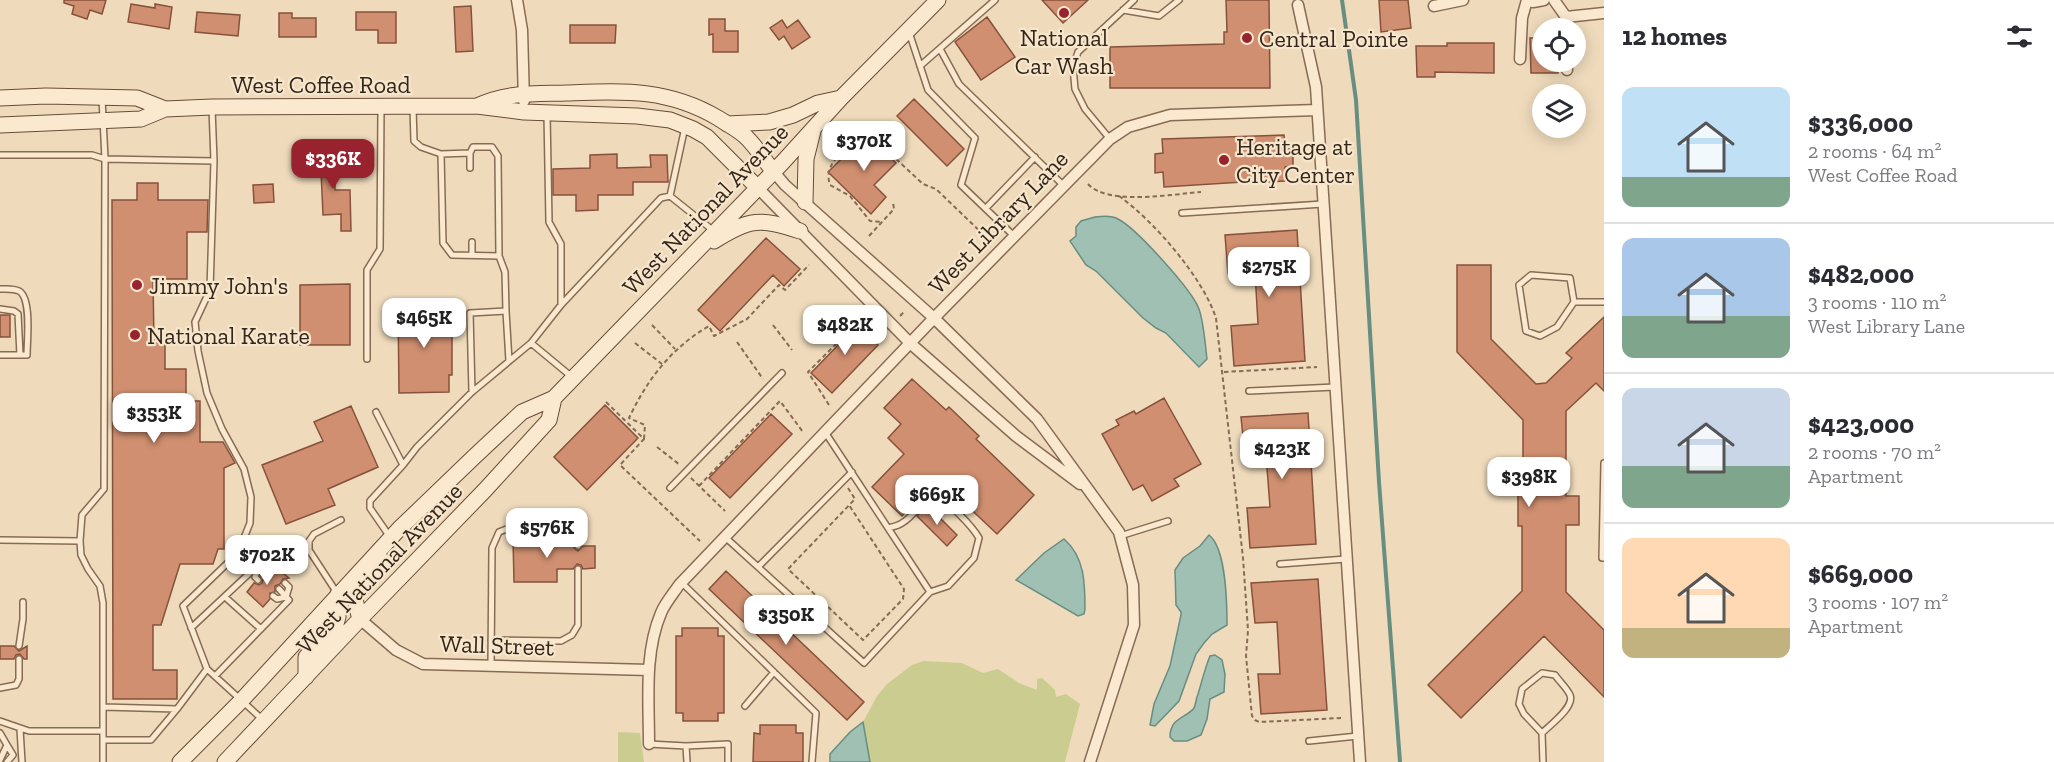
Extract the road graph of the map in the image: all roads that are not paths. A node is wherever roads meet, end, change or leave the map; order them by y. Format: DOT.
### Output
graph roads {
  1 [pos="517,0"];
  2 [pos="938,0"];
  3 [pos="996,0"];
  4 [pos="1134,0"];
  5 [pos="1179,0"];
  6 [pos="1463,0"];
  7 [pos="1527,0"];
  8 [pos="1544,0"];
  9 [pos="1554,0"];
  10 [pos="1298,4"];
  11 [pos="1434,6"];
  12 [pos="1123,10"];
  13 [pos="1604,13"];
  14 [pos="1563,18"];
  15 [pos="1585,18"];
  16 [pos="909,31"];
  17 [pos="940,49"];
  18 [pos="1520,58"];
  19 [pos="920,66"];
  20 [pos="524,94"];
  21 [pos="102,97"];
  22 [pos="0,98"];
  23 [pos="841,98"];
  24 [pos="381,106"];
  25 [pos="413,106"];
  26 [pos="477,106"];
  27 [pos="212,107"];
  28 [pos="165,109"];
  29 [pos="1317,110"];
  30 [pos="524,112"];
  31 [pos="547,112"];
  32 [pos="104,120"];
  33 [pos="727,124"];
  34 [pos="0,125"];
  35 [pos="685,126"];
  36 [pos="814,128"];
  37 [pos="1110,139"];
  38 [pos="470,153"];
  39 [pos="441,154"];
  40 [pos="0,155"];
  41 [pos="1035,157"];
  42 [pos="105,159"];
  43 [pos="214,161"];
  44 [pos="470,168"];
  45 [pos="774,172"];
  46 [pos="1063,185"];
  47 [pos="757,187"];
  48 [pos="670,196"];
  49 [pos="805,202"];
  50 [pos="1323,204"];
  51 [pos="986,208"];
  52 [pos="1182,213"];
  53 [pos="800,231"];
  54 [pos="717,234"];
  55 [pos="1014,236"];
  56 [pos="472,242"];
  57 [pos="472,255"];
  58 [pos="499,256"];
  59 [pos="0,289"];
  60 [pos="1574,302"];
  61 [pos="1604,302"];
  62 [pos="561,305"];
  63 [pos="0,309"];
  64 [pos="506,312"];
  65 [pos="934,318"];
  66 [pos="910,343"];
  67 [pos="531,344"];
  68 [pos="20,355"];
  69 [pos="0,356"];
  70 [pos="367,359"];
  71 [pos="509,362"];
  72 [pos="782,374"];
  73 [pos="573,378"];
  74 [pos="1335,387"];
  75 [pos="1249,391"];
  76 [pos="472,392"];
  77 [pos="554,398"];
  78 [pos="376,412"];
  79 [pos="825,432"];
  80 [pos="1604,463"];
  81 [pos="403,465"];
  82 [pos="852,472"];
  83 [pos="670,488"];
  84 [pos="1090,492"];
  85 [pos="341,520"];
  86 [pos="1168,521"];
  87 [pos="888,528"];
  88 [pos="1120,536"];
  89 [pos="724,537"];
  90 [pos="391,538"];
  91 [pos="0,540"];
  92 [pos="80,541"];
  93 [pos="578,546"];
  94 [pos="1604,558"];
  95 [pos="1346,559"];
  96 [pos="1280,564"];
  97 [pos="758,567"];
  98 [pos="269,568"];
  99 [pos="578,568"];
  100 [pos="258,569"];
  101 [pos="263,574"];
  102 [pos="258,580"];
  103 [pos="681,582"];
  104 [pos="285,583"];
  105 [pos="279,590"];
  106 [pos="930,592"];
  107 [pos="338,594"];
  108 [pos="273,596"];
  109 [pos="225,597"];
  110 [pos="286,597"];
  111 [pos="23,602"];
  112 [pos="360,619"];
  113 [pos="191,628"];
  114 [pos="261,629"];
  115 [pos="491,640"];
  116 [pos="19,646"];
  117 [pos="19,659"];
  118 [pos="490,667"];
  119 [pos="207,669"];
  120 [pos="649,670"];
  121 [pos="774,672"];
  122 [pos="215,676"];
  123 [pos="306,677"];
  124 [pos="0,688"];
  125 [pos="241,701"];
  126 [pos="745,706"];
  127 [pos="104,707"];
  128 [pos="177,709"];
  129 [pos="0,721"];
  130 [pos="265,721"];
  131 [pos="20,729"];
  132 [pos="103,731"];
  133 [pos="0,733"];
  134 [pos="1542,733"];
  135 [pos="1358,736"];
  136 [pos="649,739"];
  137 [pos="103,740"];
  138 [pos="1309,741"];
  139 [pos="7,745"];
  140 [pos="686,746"];
  141 [pos="0,760"];
  142 [pos="7,762"];
  143 [pos="22,762"];
  144 [pos="103,762"];
  145 [pos="180,762"];
  146 [pos="225,762"];
  147 [pos="687,762"];
  148 [pos="728,762"];
  149 [pos="812,762"];
  150 [pos="1090,762"];
  151 [pos="1360,762"];
  152 [pos="1543,762"];
  1 -- 20 [label="street"];
  2 -- 16 [label="main road, West National Avenue"];
  3 -- 17 [label="lane"];
  4 -- 12 [label="lane"];
  5 -- 12 [label="lane"];
  6 -- 11 [label="street"];
  7 -- 8 [label="street"];
  7 -- 18 [label="street"];
  9 -- 14 [label="street"];
  10 -- 29 [label="street"];
  12 -- 37 [label="lane"];
  13 -- 15 [label="street"];
  16 -- 19 [label="lane"];
  16 -- 23 [label="main road, West National Avenue"];
  17 -- 19 [label="lane"];
  17 -- 41 [label="lane"];
  19 -- 51 [label="lane"];
  20 -- 26 [label="main road, West Coffee Road"];
  20 -- 30 [label="street"];
  20 -- 33 [label="main road, West Coffee Road"];
  21 -- 22 [label="main road, West Coffee Road"];
  21 -- 28 [label="main road, West Coffee Road"];
  21 -- 32 [label="lane"];
  23 -- 33 [label="main road"];
  23 -- 36 [label="main road, West National Avenue"];
  24 -- 25 [label="main road, West Coffee Road"];
  24 -- 27 [label="main road, West Coffee Road"];
  24 -- 70 [label="lane"];
  25 -- 26 [label="main road, West Coffee Road"];
  25 -- 39 [label="lane"];
  26 -- 30 [label="main road, West Coffee Road"];
  27 -- 28 [label="main road, West Coffee Road"];
  27 -- 43 [label="lane"];
  28 -- 32 [label="main road, West Coffee Road"];
  29 -- 37 [label="street, West Library Lane"];
  29 -- 50 [label="street"];
  30 -- 31 [label="main road, West Coffee Road"];
  31 -- 35 [label="main road, West Coffee Road"];
  31 -- 62 [label="lane"];
  32 -- 34 [label="main road, West Coffee Road"];
  32 -- 42 [label="lane"];
  33 -- 45 [label="main road, West Coffee Road"];
  35 -- 47 [label="main road, West Coffee Road"];
  35 -- 48 [label="lane"];
  36 -- 45 [label="main road, West National Avenue"];
  36 -- 49 [label="main road"];
  37 -- 46 [label="street, West Library Lane"];
  38 -- 39 [label="lane"];
  38 -- 44 [label="lane"];
  38 -- 58 [label="lane"];
  39 -- 57 [label="lane"];
  40 -- 42 [label="lane"];
  41 -- 46 [label="lane"];
  41 -- 51 [label="lane"];
  42 -- 43 [label="lane"];
  42 -- 92 [label="lane"];
  43 -- 113 [label="lane"];
  45 -- 47 [label="main road, West National Avenue"];
  45 -- 49 [label="street"];
  46 -- 55 [label="street, West Library Lane"];
  47 -- 53 [label="street"];
  47 -- 54 [label="main road, West National Avenue"];
  48 -- 54 [label="lane"];
  48 -- 62 [label="lane"];
  49 -- 65 [label="street"];
  50 -- 52 [label="lane"];
  50 -- 74 [label="street"];
  51 -- 55 [label="lane"];
  53 -- 54 [label="main road"];
  53 -- 66 [label="street"];
  54 -- 73 [label="main road, West National Avenue"];
  55 -- 65 [label="street, West Library Lane"];
  56 -- 57 [label="lane"];
  57 -- 58 [label="lane"];
  58 -- 64 [label="lane"];
  59 -- 68 [label="lane"];
  60 -- 60 [label="lane"];
  60 -- 61 [label="lane"];
  62 -- 67 [label="lane"];
  63 -- 68 [label="lane"];
  64 -- 71 [label="lane"];
  64 -- 76 [label="lane"];
  65 -- 66 [label="street, West Library Lane"];
  65 -- 84 [label="street"];
  66 -- 79 [label="street, West Library Lane"];
  66 -- 84 [label="street"];
  67 -- 71 [label="lane"];
  67 -- 73 [label="lane"];
  68 -- 69 [label="lane"];
  71 -- 76 [label="lane"];
  72 -- 83 [label="lane"];
  73 -- 77 [label="main road, West National Avenue"];
  74 -- 75 [label="lane"];
  74 -- 95 [label="street"];
  76 -- 81 [label="lane"];
  77 -- 90 [label="main road, West National Avenue"];
  77 -- 112 [label="main road, West National Avenue"];
  78 -- 81 [label="lane"];
  79 -- 82 [label="lane"];
  79 -- 89 [label="street, West Library Lane"];
  80 -- 94 [label="lane"];
  81 -- 90 [label="lane"];
  82 -- 87 [label="lane"];
  82 -- 97 [label="lane"];
  84 -- 88 [label="street"];
  85 -- 107 [label="lane"];
  86 -- 88 [label="lane"];
  87 -- 106 [label="lane"];
  87 -- 106 [label="lane"];
  88 -- 150 [label="street"];
  89 -- 97 [label="lane"];
  89 -- 103 [label="street, West Library Lane"];
  90 -- 107 [label="main road, West National Avenue"];
  90 -- 112 [label="main road"];
  91 -- 92 [label="lane"];
  92 -- 127 [label="lane"];
  93 -- 115 [label="lane"];
  95 -- 96 [label="lane"];
  95 -- 135 [label="street"];
  97 -- 106 [label="lane"];
  98 -- 100 [label="lane"];
  99 -- 115 [label="lane"];
  100 -- 101 [label="lane"];
  100 -- 102 [label="lane"];
  100 -- 109 [label="lane"];
  103 -- 120 [label="street, West Library Lane"];
  103 -- 121 [label="lane"];
  104 -- 110 [label="lane"];
  105 -- 110 [label="lane"];
  107 -- 112 [label="main road"];
  107 -- 123 [label="main road"];
  107 -- 125 [label="main road, West National Avenue"];
  108 -- 110 [label="lane"];
  109 -- 113 [label="lane"];
  109 -- 114 [label="lane"];
  110 -- 114 [label="lane"];
  111 -- 116 [label="lane"];
  112 -- 118 [label="street, Wall Street"];
  112 -- 123 [label="main road, West National Avenue"];
  113 -- 119 [label="lane"];
  114 -- 122 [label="lane"];
  115 -- 118 [label="lane"];
  117 -- 124 [label="lane"];
  118 -- 120 [label="street, Wall Street"];
  119 -- 122 [label="lane"];
  119 -- 128 [label="lane"];
  120 -- 136 [label="street, West Library Lane"];
  121 -- 126 [label="lane"];
  121 -- 149 [label="lane"];
  122 -- 125 [label="lane"];
  123 -- 130 [label="main road, West National Avenue"];
  125 -- 130 [label="lane"];
  125 -- 145 [label="main road, West National Avenue"];
  127 -- 128 [label="lane"];
  127 -- 132 [label="lane"];
  128 -- 137 [label="lane"];
  129 -- 131 [label="lane"];
  130 -- 146 [label="main road, West National Avenue"];
  131 -- 132 [label="lane"];
  131 -- 143 [label="lane"];
  132 -- 137 [label="lane"];
  133 -- 139 [label="lane"];
  134 -- 134 [label="lane"];
  134 -- 152 [label="lane"];
  135 -- 138 [label="lane"];
  135 -- 151 [label="street"];
  136 -- 140 [label="lane"];
  137 -- 144 [label="lane"];
  139 -- 141 [label="lane"];
  139 -- 142 [label="lane"];
  140 -- 147 [label="lane"];
  140 -- 148 [label="lane"];
}
